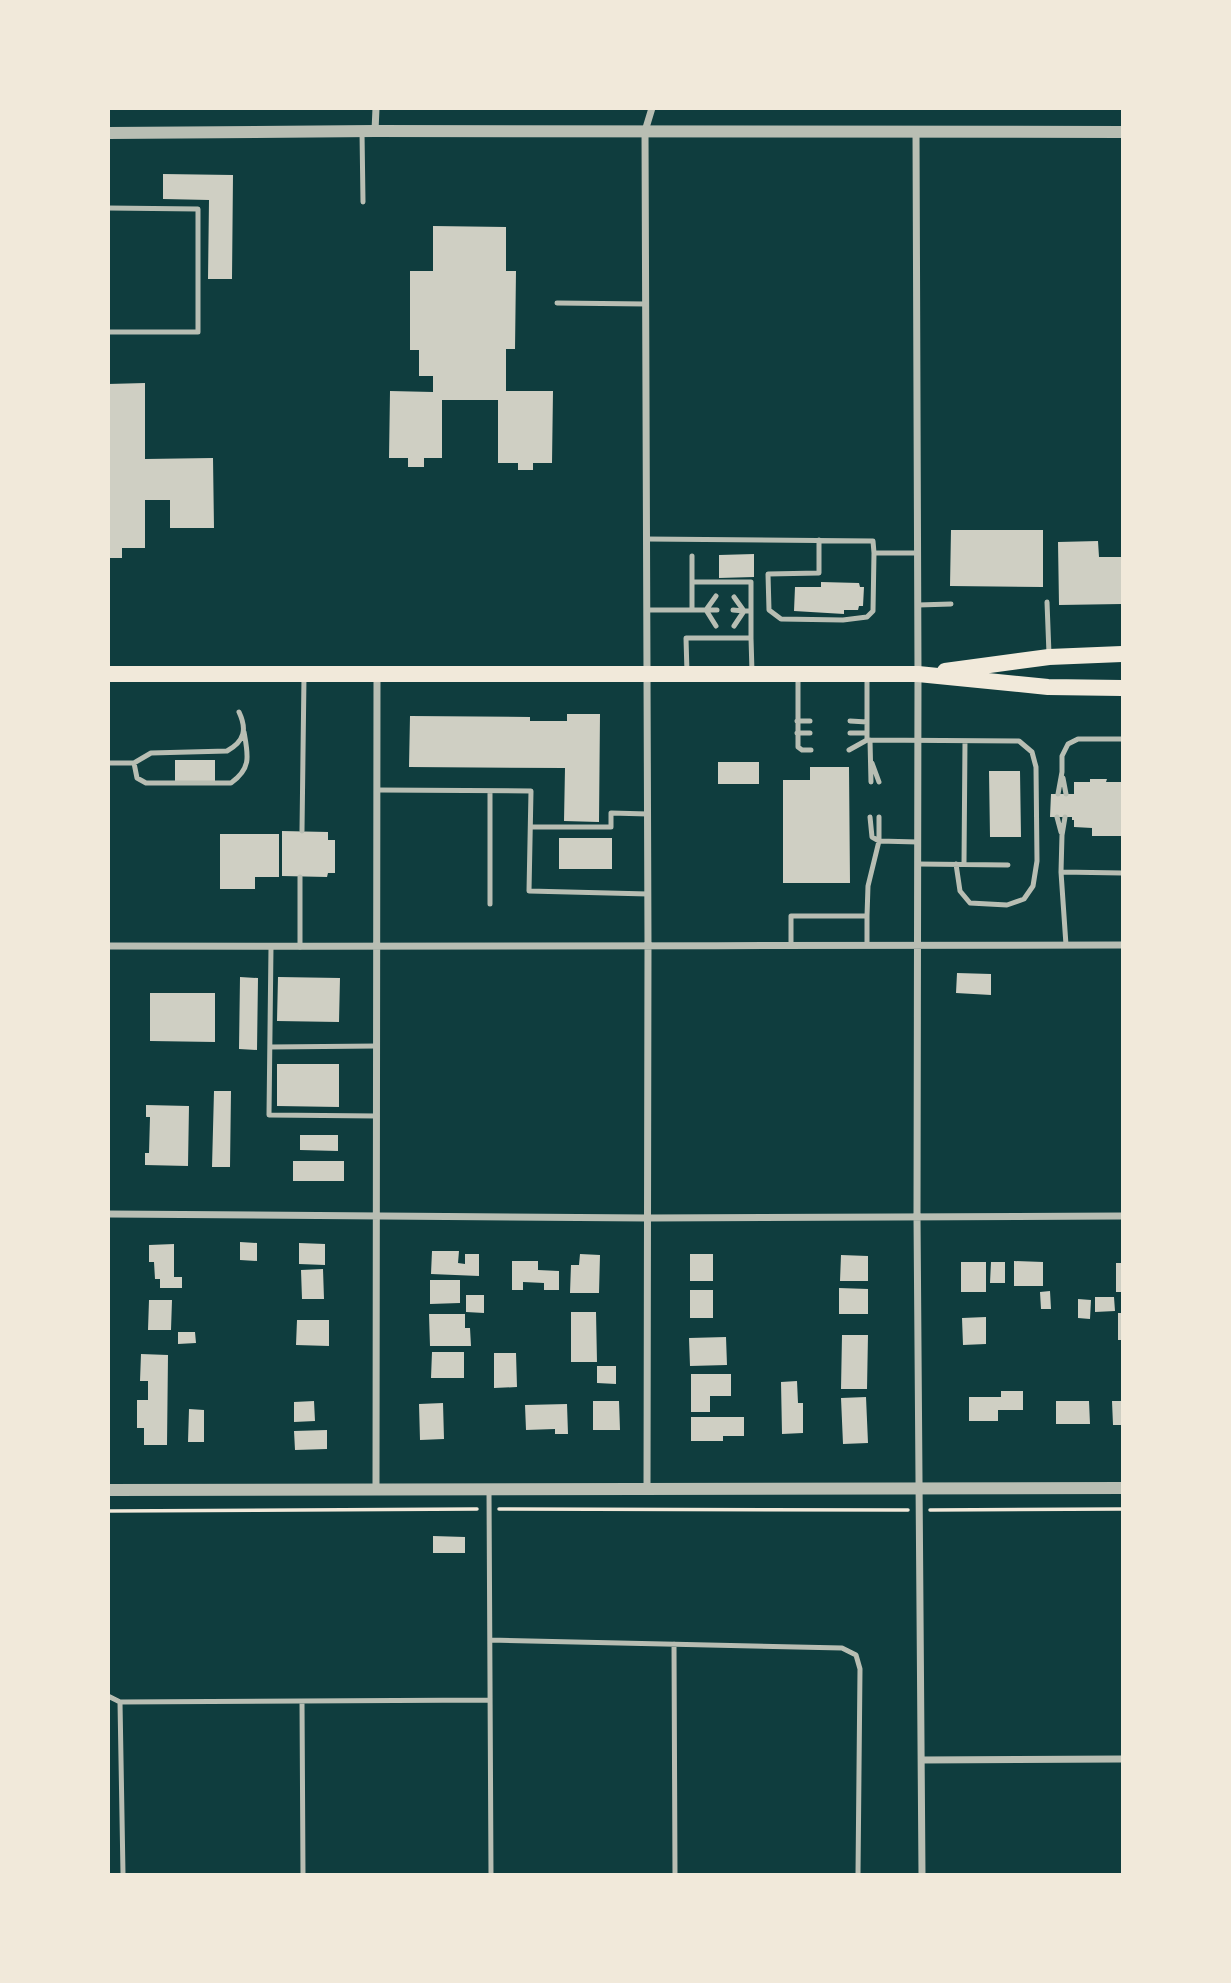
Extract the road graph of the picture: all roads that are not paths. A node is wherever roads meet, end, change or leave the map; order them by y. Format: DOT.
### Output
graph roads {
  1 [pos="376,108"];
  2 [pos="652,108"];
  3 [pos="369,131"];
  4 [pos="645,131"];
  5 [pos="916,131"];
  6 [pos="1122,132"];
  7 [pos="108,133"];
  8 [pos="363,202"];
  9 [pos="108,208"];
  10 [pos="557,303"];
  11 [pos="646,304"];
  12 [pos="108,332"];
  13 [pos="646,539"];
  14 [pos="819,540"];
  15 [pos="874,553"];
  16 [pos="918,553"];
  17 [pos="692,556"];
  18 [pos="692,582"];
  19 [pos="716,596"];
  20 [pos="734,597"];
  21 [pos="1047,602"];
  22 [pos="951,604"];
  23 [pos="918,605"];
  24 [pos="647,610"];
  25 [pos="692,610"];
  26 [pos="706,610"];
  27 [pos="717,610"];
  28 [pos="733,610"];
  29 [pos="748,611"];
  30 [pos="716,626"];
  31 [pos="734,626"];
  32 [pos="751,638"];
  33 [pos="1122,654"];
  34 [pos="1049,657"];
  35 [pos="108,674"];
  36 [pos="304,674"];
  37 [pos="918,674"];
  38 [pos="377,675"];
  39 [pos="647,675"];
  40 [pos="687,675"];
  41 [pos="752,675"];
  42 [pos="798,675"];
  43 [pos="867,675"];
  44 [pos="1122,688"];
  45 [pos="239,712"];
  46 [pos="797,721"];
  47 [pos="810,721"];
  48 [pos="850,722"];
  49 [pos="867,722"];
  50 [pos="244,732"];
  51 [pos="797,733"];
  52 [pos="810,733"];
  53 [pos="850,733"];
  54 [pos="868,738"];
  55 [pos="1122,739"];
  56 [pos="918,741"];
  57 [pos="965,741"];
  58 [pos="811,750"];
  59 [pos="849,750"];
  60 [pos="870,757"];
  61 [pos="108,763"];
  62 [pos="134,763"];
  63 [pos="1062,772"];
  64 [pos="871,782"];
  65 [pos="879,782"];
  66 [pos="377,790"];
  67 [pos="490,791"];
  68 [pos="1058,793"];
  69 [pos="1066,793"];
  70 [pos="648,814"];
  71 [pos="870,817"];
  72 [pos="879,817"];
  73 [pos="1057,817"];
  74 [pos="1065,817"];
  75 [pos="531,827"];
  76 [pos="302,831"];
  77 [pos="1062,835"];
  78 [pos="879,841"];
  79 [pos="918,842"];
  80 [pos="918,864"];
  81 [pos="956,864"];
  82 [pos="964,864"];
  83 [pos="1008,865"];
  84 [pos="1061,872"];
  85 [pos="1122,873"];
  86 [pos="300,877"];
  87 [pos="648,894"];
  88 [pos="490,904"];
  89 [pos="867,916"];
  90 [pos="648,945"];
  91 [pos="791,945"];
  92 [pos="867,945"];
  93 [pos="918,945"];
  94 [pos="1066,945"];
  95 [pos="1122,945"];
  96 [pos="108,946"];
  97 [pos="271,947"];
  98 [pos="300,947"];
  99 [pos="377,947"];
  100 [pos="377,1046"];
  101 [pos="270,1047"];
  102 [pos="377,1116"];
  103 [pos="108,1214"];
  104 [pos="917,1216"];
  105 [pos="1122,1216"];
  106 [pos="377,1217"];
  107 [pos="648,1218"];
  108 [pos="1122,1488"];
  109 [pos="920,1489"];
  110 [pos="108,1490"];
  111 [pos="376,1490"];
  112 [pos="489,1490"];
  113 [pos="647,1490"];
  114 [pos="490,1640"];
  115 [pos="674,1644"];
  116 [pos="108,1696"];
  117 [pos="490,1700"];
  118 [pos="302,1701"];
  119 [pos="120,1702"];
  120 [pos="922,1759"];
  121 [pos="1122,1759"];
  122 [pos="123,1874"];
  123 [pos="303,1874"];
  124 [pos="491,1874"];
  125 [pos="676,1874"];
  126 [pos="858,1874"];
  127 [pos="922,1874"];
  1 -- 3 [label="street"];
  2 -- 4 [label="street"];
  3 -- 4 [label="street"];
  3 -- 7 [label="street"];
  3 -- 8 [label="lane"];
  4 -- 5 [label="street"];
  4 -- 11 [label="street"];
  5 -- 6 [label="street"];
  5 -- 16 [label="street"];
  9 -- 12 [label="lane"];
  10 -- 11 [label="lane"];
  11 -- 13 [label="street"];
  13 -- 14 [label="lane"];
  13 -- 24 [label="street"];
  14 -- 15 [label="lane"];
  14 -- 15 [label="lane"];
  15 -- 16 [label="lane"];
  16 -- 23 [label="street"];
  17 -- 18 [label="lane"];
  18 -- 25 [label="lane"];
  18 -- 29 [label="lane"];
  19 -- 26 [label="lane"];
  20 -- 29 [label="lane"];
  21 -- 34 [label="lane"];
  22 -- 23 [label="lane"];
  23 -- 37 [label="street"];
  24 -- 25 [label="lane"];
  24 -- 39 [label="street"];
  25 -- 26 [label="lane"];
  26 -- 27 [label="lane"];
  26 -- 30 [label="lane"];
  28 -- 29 [label="lane"];
  29 -- 31 [label="lane"];
  29 -- 32 [label="lane"];
  32 -- 40 [label="lane"];
  32 -- 41 [label="lane"];
  33 -- 34 [label="main road"];
  34 -- 37 [label="main road"];
  35 -- 36 [label="main road"];
  36 -- 38 [label="main road"];
  36 -- 76 [label="lane"];
  37 -- 43 [label="main road"];
  37 -- 44 [label="main road"];
  37 -- 56 [label="street"];
  38 -- 39 [label="main road"];
  38 -- 66 [label="street"];
  39 -- 40 [label="main road"];
  39 -- 70 [label="street"];
  40 -- 41 [label="main road"];
  41 -- 42 [label="main road"];
  42 -- 43 [label="main road"];
  42 -- 46 [label="lane"];
  43 -- 49 [label="lane"];
  45 -- 50 [label="lane"];
  46 -- 47 [label="lane"];
  46 -- 51 [label="lane"];
  48 -- 49 [label="lane"];
  49 -- 54 [label="lane"];
  50 -- 62 [label="lane"];
  50 -- 62 [label="lane"];
  51 -- 52 [label="lane"];
  51 -- 58 [label="lane"];
  53 -- 54 [label="lane"];
  54 -- 56 [label="lane"];
  54 -- 59 [label="lane"];
  54 -- 60 [label="lane"];
  55 -- 63 [label="lane"];
  56 -- 57 [label="lane"];
  56 -- 79 [label="street"];
  57 -- 81 [label="lane"];
  57 -- 82 [label="lane"];
  60 -- 64 [label="lane"];
  60 -- 65 [label="lane"];
  61 -- 62 [label="lane"];
  63 -- 68 [label="lane"];
  63 -- 69 [label="lane"];
  66 -- 67 [label="lane"];
  66 -- 99 [label="street"];
  67 -- 75 [label="lane"];
  67 -- 88 [label="lane"];
  70 -- 75 [label="lane"];
  70 -- 87 [label="street"];
  71 -- 78 [label="lane"];
  72 -- 78 [label="lane"];
  73 -- 77 [label="lane"];
  74 -- 77 [label="lane"];
  75 -- 87 [label="lane"];
  77 -- 84 [label="lane"];
  78 -- 79 [label="lane"];
  78 -- 89 [label="lane"];
  79 -- 80 [label="street"];
  80 -- 81 [label="lane"];
  80 -- 93 [label="street"];
  81 -- 82 [label="lane"];
  82 -- 83 [label="lane"];
  84 -- 85 [label="lane"];
  84 -- 94 [label="lane"];
  86 -- 98 [label="lane"];
  87 -- 90 [label="street"];
  89 -- 91 [label="lane"];
  89 -- 92 [label="lane"];
  90 -- 91 [label="street"];
  90 -- 99 [label="street"];
  90 -- 107 [label="street"];
  91 -- 92 [label="street"];
  92 -- 93 [label="street"];
  93 -- 94 [label="street"];
  93 -- 104 [label="street"];
  94 -- 95 [label="street"];
  96 -- 97 [label="street"];
  97 -- 98 [label="street"];
  97 -- 101 [label="lane"];
  98 -- 99 [label="street"];
  99 -- 100 [label="street"];
  100 -- 101 [label="lane"];
  100 -- 102 [label="street"];
  101 -- 102 [label="lane"];
  102 -- 106 [label="street"];
  103 -- 106 [label="street"];
  104 -- 105 [label="street"];
  104 -- 107 [label="street"];
  104 -- 109 [label="street"];
  106 -- 107 [label="street"];
  106 -- 111 [label="street"];
  107 -- 113 [label="street"];
  108 -- 109 [label="street"];
  109 -- 113 [label="street"];
  109 -- 120 [label="street"];
  110 -- 111 [label="street"];
  111 -- 112 [label="street"];
  112 -- 113 [label="street"];
  112 -- 114 [label="lane"];
  114 -- 115 [label="lane"];
  114 -- 117 [label="lane"];
  115 -- 125 [label="lane"];
  115 -- 126 [label="lane"];
  116 -- 119 [label="lane"];
  117 -- 118 [label="lane"];
  117 -- 124 [label="lane"];
  118 -- 119 [label="lane"];
  118 -- 123 [label="lane"];
  119 -- 122 [label="lane"];
  120 -- 121 [label="street"];
  120 -- 127 [label="street"];
}
